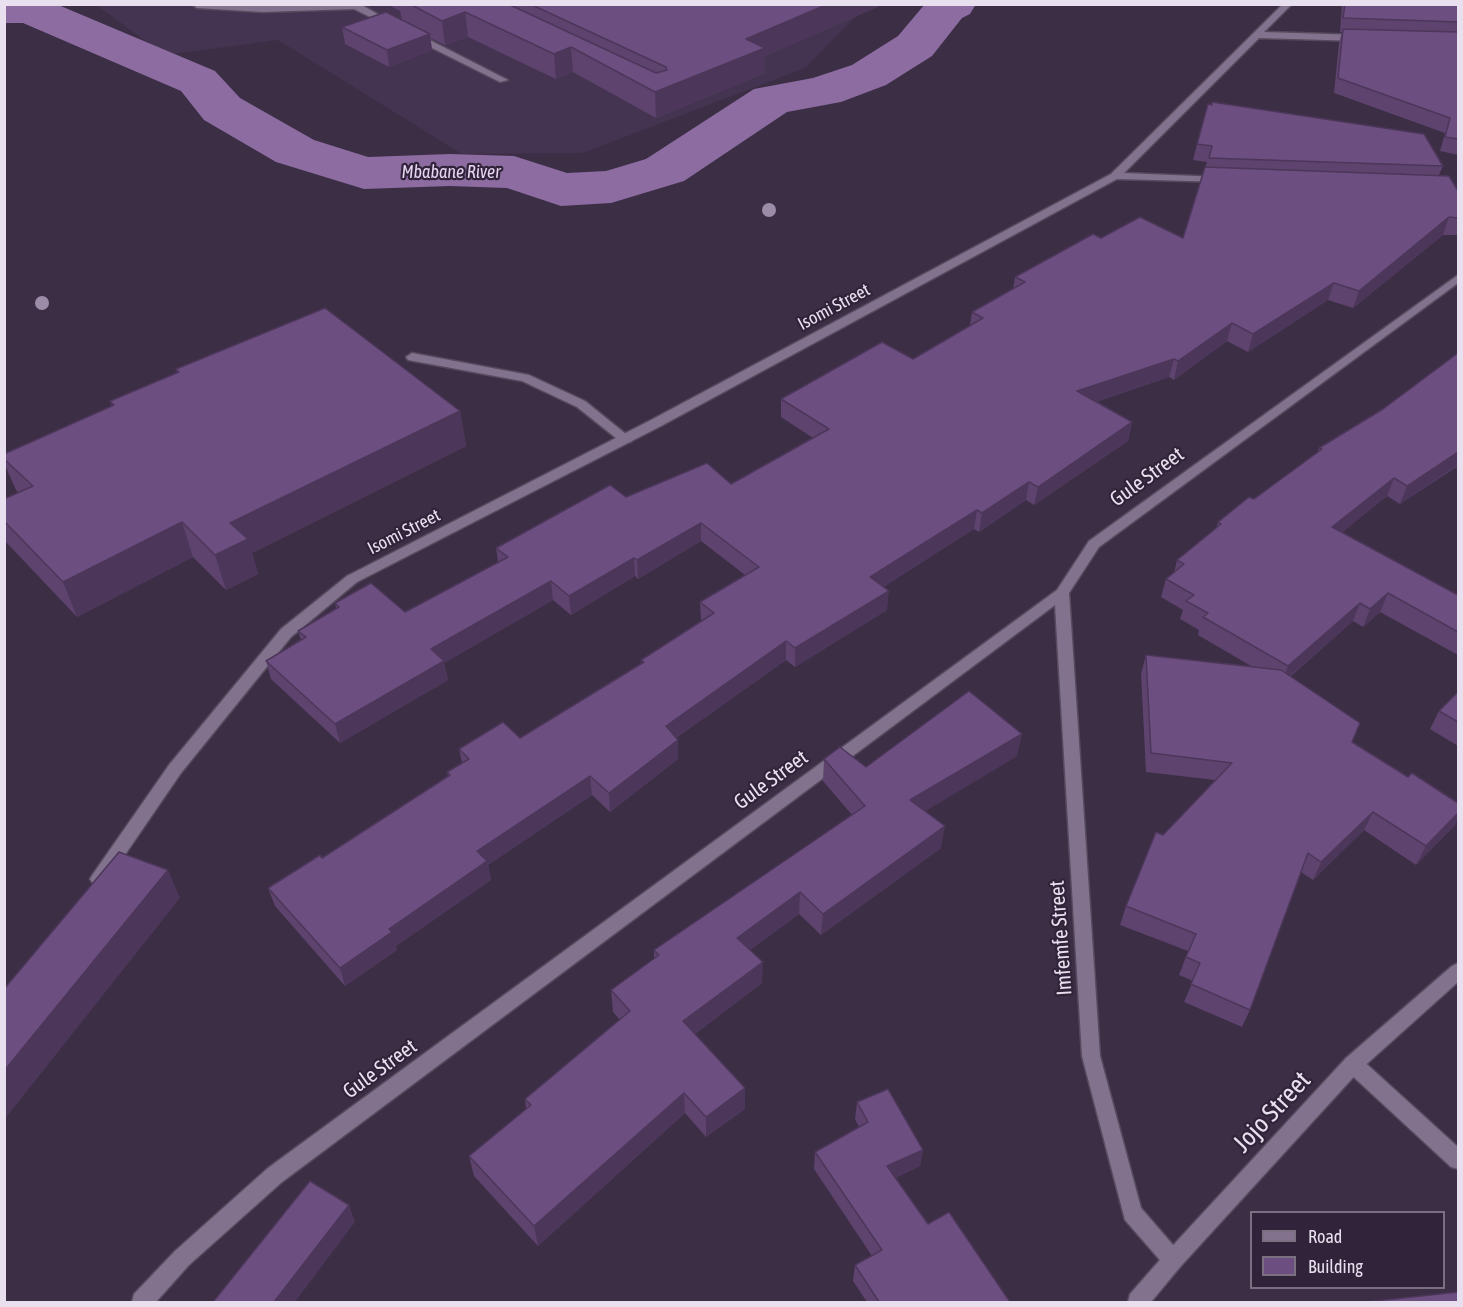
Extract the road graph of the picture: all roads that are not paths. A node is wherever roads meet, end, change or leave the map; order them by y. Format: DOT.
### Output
graph roads {
  1 [pos="1288,4"];
  2 [pos="197,5"];
  3 [pos="358,5"];
  4 [pos="398,27"];
  5 [pos="408,33"];
  6 [pos="1258,35"];
  7 [pos="1376,39"];
  8 [pos="503,80"];
  9 [pos="1115,176"];
  10 [pos="1233,180"];
  11 [pos="1458,278"];
  12 [pos="412,357"];
  13 [pos="626,439"];
  14 [pos="1062,593"];
  15 [pos="88,895"];
  16 [pos="1458,970"];
  17 [pos="1353,1064"];
  18 [pos="1458,1160"];
  19 [pos="1173,1260"];
  20 [pos="142,1302"];
  21 [pos="1138,1302"];
  1 -- 6 [label="street, Isomi Street"];
  2 -- 3 [label="street"];
  3 -- 4 [label="street"];
  5 -- 8 [label="street"];
  6 -- 7 [label="street"];
  6 -- 9 [label="street, Isomi Street"];
  9 -- 10 [label="street"];
  9 -- 13 [label="street, Isomi Street"];
  11 -- 14 [label="street, Gule Street"];
  12 -- 13 [label="street"];
  13 -- 15 [label="street, Isomi Street"];
  14 -- 19 [label="street, Imfemfe Street"];
  14 -- 20 [label="street, Gule Street"];
  16 -- 17 [label="street, Jojo Street"];
  17 -- 18 [label="street"];
  17 -- 19 [label="street, Jojo Street"];
  19 -- 21 [label="street, Jojo Street"];
}
